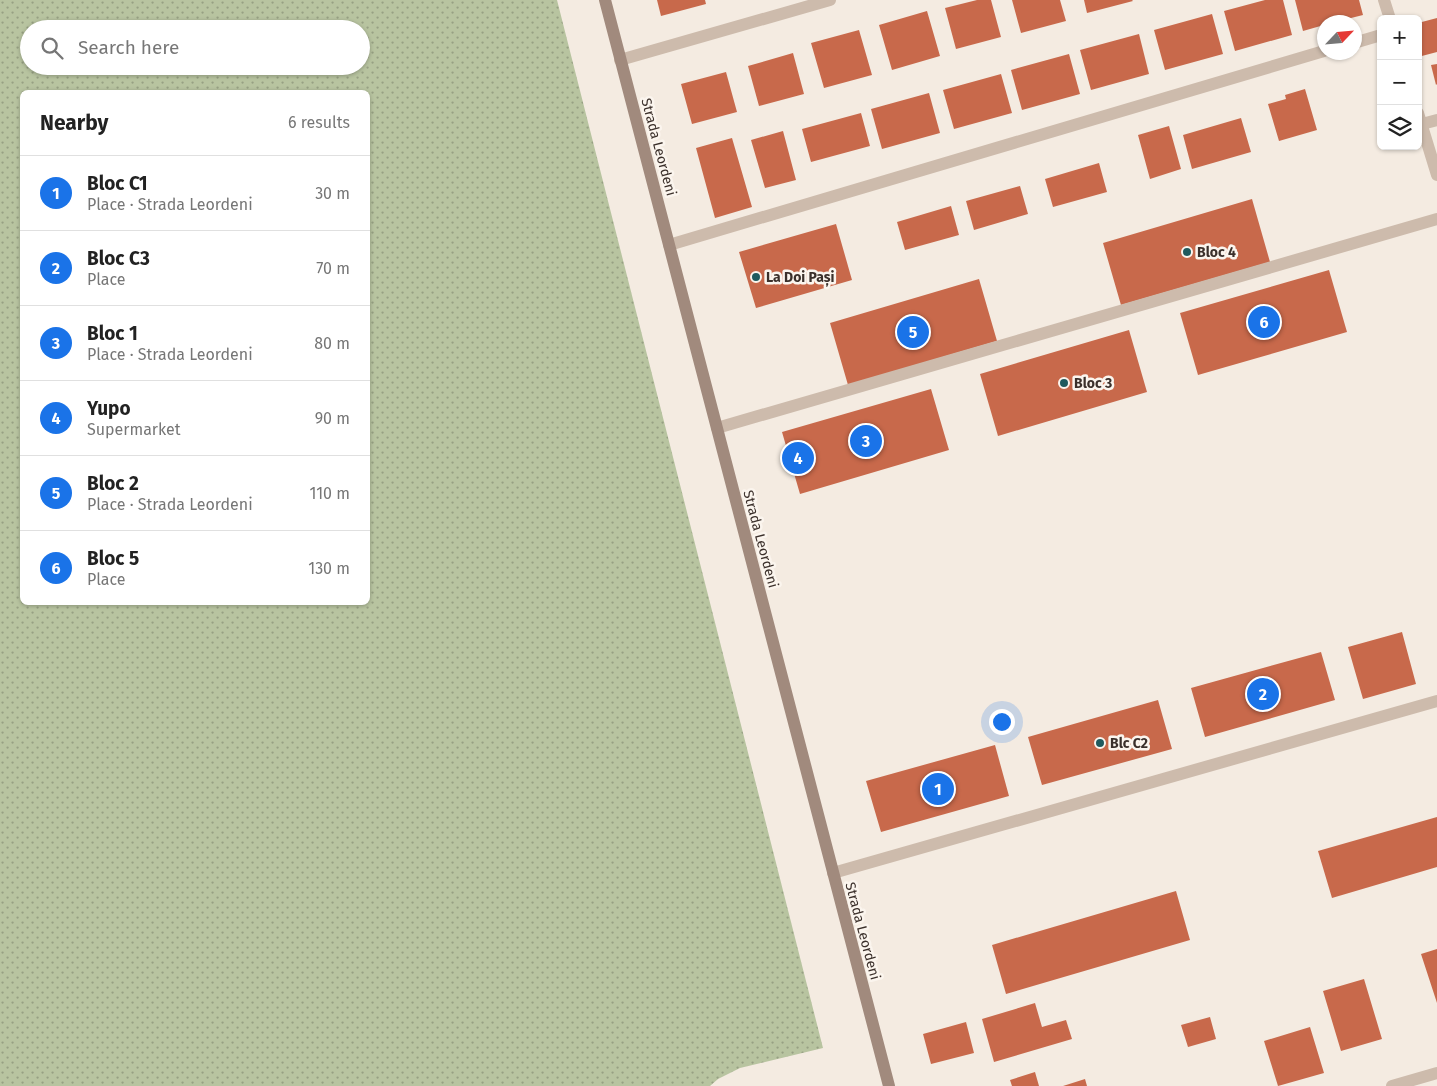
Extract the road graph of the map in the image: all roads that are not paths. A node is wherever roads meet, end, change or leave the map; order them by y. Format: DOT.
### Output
graph roads {
  1 [pos="605,0"];
  2 [pos="830,0"];
  3 [pos="1384,0"];
  4 [pos="1389,15"];
  5 [pos="1377,36"];
  6 [pos="1362,40"];
  7 [pos="1317,53"];
  8 [pos="620,60"];
  9 [pos="1422,118"];
  10 [pos="1437,120"];
  11 [pos="1422,125"];
  12 [pos="1437,175"];
  13 [pos="1437,220"];
  14 [pos="669,245"];
  15 [pos="717,428"];
  16 [pos="1437,701"];
  17 [pos="833,874"];
  18 [pos="1437,1073"];
  19 [pos="888,1086"];
  20 [pos="1392,1086"];
  1 -- 8 [label="main road, Strada Leordeni"];
  2 -- 8 [label="street"];
  3 -- 4 [label="street"];
  5 -- 6 [label="street"];
  7 -- 14 [label="street"];
  8 -- 14 [label="main road, Strada Leordeni"];
  9 -- 10 [label="street"];
  11 -- 12 [label="street"];
  13 -- 15 [label="street"];
  14 -- 15 [label="main road, Strada Leordeni"];
  15 -- 17 [label="main road, Strada Leordeni"];
  16 -- 17 [label="street"];
  17 -- 19 [label="main road, Strada Leordeni"];
  18 -- 20 [label="street"];
}
